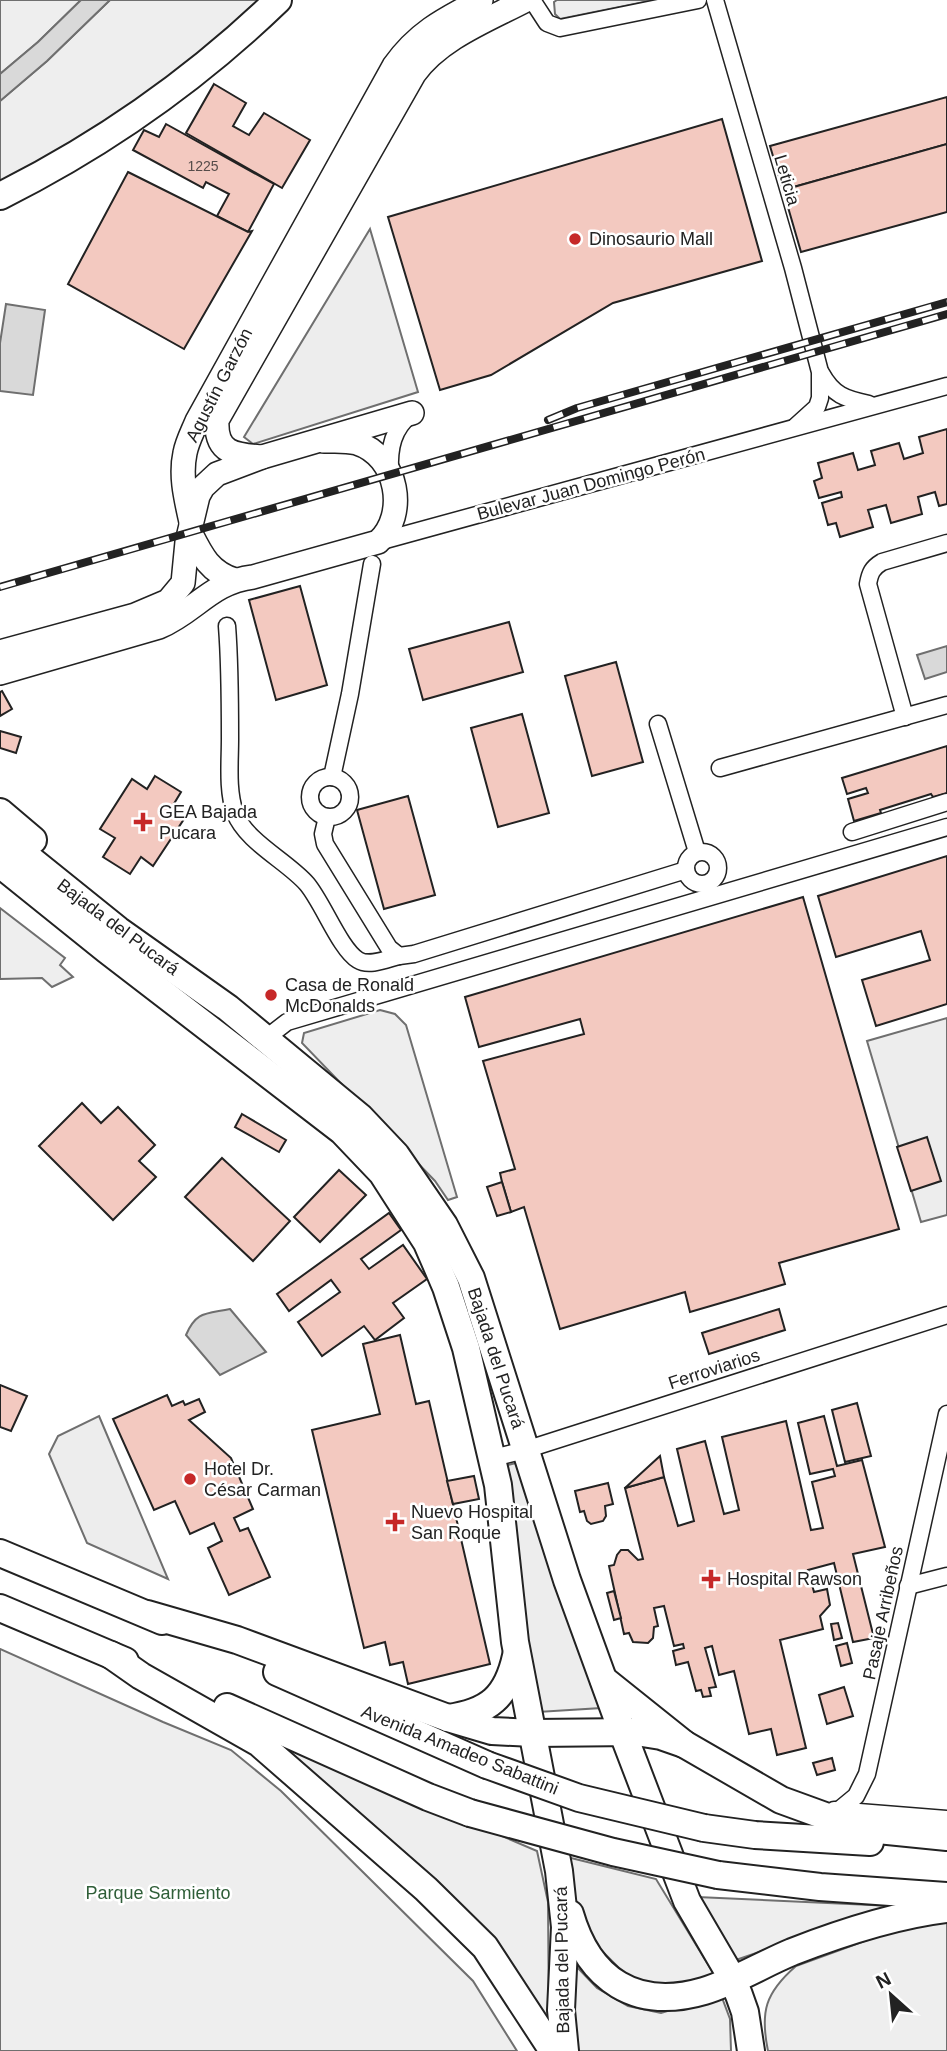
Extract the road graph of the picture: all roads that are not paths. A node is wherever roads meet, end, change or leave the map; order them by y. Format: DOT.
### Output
graph roads {
  1 [pos="278,0"];
  2 [pos="481,0"];
  3 [pos="526,0"];
  4 [pos="532,0"];
  5 [pos="698,0"];
  6 [pos="715,0"];
  7 [pos="0,196"];
  8 [pos="820,372"];
  9 [pos="947,386"];
  10 [pos="875,405"];
  11 [pos="412,413"];
  12 [pos="794,428"];
  13 [pos="324,441"];
  14 [pos="262,457"];
  15 [pos="390,471"];
  16 [pos="190,527"];
  17 [pos="947,543"];
  18 [pos="375,553"];
  19 [pos="235,580"];
  20 [pos="227,626"];
  21 [pos="0,652"];
  22 [pos="0,673"];
  23 [pos="947,705"];
  24 [pos="905,717"];
  25 [pos="658,724"];
  26 [pos="720,768"];
  27 [pos="332,777"];
  28 [pos="947,802"];
  29 [pos="0,812"];
  30 [pos="327,817"];
  31 [pos="947,827"];
  32 [pos="852,832"];
  33 [pos="0,835"];
  34 [pos="697,852"];
  35 [pos="0,864"];
  36 [pos="686,870"];
  37 [pos="0,887"];
  38 [pos="399,956"];
  39 [pos="228,1008"];
  40 [pos="265,1039"];
  41 [pos="240,1051"];
  42 [pos="947,1315"];
  43 [pos="947,1415"];
  44 [pos="525,1450"];
  45 [pos="493,1458"];
  46 [pos="0,1553"];
  47 [pos="947,1576"];
  48 [pos="908,1586"];
  49 [pos="0,1608"];
  50 [pos="148,1614"];
  51 [pos="517,1651"];
  52 [pos="111,1655"];
  53 [pos="604,1679"];
  54 [pos="448,1718"];
  55 [pos="622,1731"];
  56 [pos="533,1733"];
  57 [pos="684,1744"];
  58 [pos="797,1807"];
  59 [pos="839,1810"];
  60 [pos="947,1819"];
  61 [pos="947,1837"];
  62 [pos="947,1846"];
  63 [pos="559,1871"];
  64 [pos="947,1895"];
  65 [pos="947,1909"];
  66 [pos="732,1978"];
  67 [pos="750,2050"];
  68 [pos="553,2051"];
  69 [pos="565,2051"];
  1 -- 7 [label="main road"];
  2 -- 16 [label="main road, Agustín Garzón"];
  3 -- 14 [label="main road, Agustín Garzón"];
  4 -- 5 [label="street"];
  6 -- 8 [label="street, Leticia"];
  8 -- 10 [label="street, Leticia"];
  8 -- 12 [label="street, Leticia"];
  9 -- 10 [label="street, Bulevar Juan Domingo Perón"];
  10 -- 12 [label="street, Bulevar Juan Domingo Perón"];
  11 -- 13 [label="main road"];
  11 -- 15 [label="street"];
  12 -- 18 [label="street, Bulevar Juan Domingo Perón"];
  13 -- 14 [label="main road"];
  13 -- 15 [label="main road"];
  14 -- 16 [label="main road"];
  15 -- 18 [label="main road"];
  16 -- 19 [label="main road"];
  16 -- 21 [label="main road"];
  17 -- 24 [label="street"];
  18 -- 19 [label="main road, Bulevar Juan Domingo Perón"];
  18 -- 27 [label="street"];
  19 -- 22 [label="main road, Bulevar Juan Domingo Perón"];
  20 -- 38 [label="street"];
  23 -- 24 [label="street"];
  24 -- 26 [label="street"];
  25 -- 34 [label="street"];
  27 -- 30 [label="street"];
  27 -- 30 [label="street"];
  28 -- 32 [label="street"];
  29 -- 39 [label="main road"];
  30 -- 38 [label="street"];
  31 -- 40 [label="street"];
  33 -- 39 [label="main road, Bajada del Pucará"];
  34 -- 36 [label="street"];
  34 -- 36 [label="street"];
  35 -- 41 [label="main road, Bajada del Pucará"];
  36 -- 38 [label="street"];
  37 -- 41 [label="main road"];
  39 -- 40 [label="main road, Bajada del Pucará"];
  40 -- 44 [label="main road, Bajada del Pucará"];
  41 -- 45 [label="main road, Bajada del Pucará"];
  42 -- 44 [label="street, Ferroviarios"];
  43 -- 48 [label="street, Pasaje Arribeños"];
  44 -- 45 [label="street, Ferroviarios"];
  44 -- 53 [label="main road, Bajada del Pucará"];
  45 -- 51 [label="main road, Bajada del Pucará"];
  46 -- 50 [label="main road, Avenida Amadeo Sabattini"];
  47 -- 48 [label="street"];
  48 -- 59 [label="street, Pasaje Arribeños"];
  49 -- 52 [label="main road"];
  50 -- 54 [label="main road"];
  50 -- 62 [label="main road, Avenida Amadeo Sabattini, bridge"];
  51 -- 54 [label="main road"];
  51 -- 56 [label="main road, Bajada del Pucará"];
  52 -- 64 [label="main road, bridge"];
  52 -- 68 [label="main road"];
  53 -- 55 [label="main road, Bajada del Pucará"];
  53 -- 57 [label="main road"];
  54 -- 56 [label="main road"];
  55 -- 56 [label="main road"];
  55 -- 57 [label="main road"];
  55 -- 66 [label="main road, Bajada del Pucará"];
  56 -- 63 [label="main road, Bajada del Pucará"];
  57 -- 58 [label="main road"];
  58 -- 59 [label="street"];
  58 -- 61 [label="main road"];
  59 -- 60 [label="street"];
  63 -- 66 [label="main road"];
  63 -- 69 [label="main road, Bajada del Pucará"];
  65 -- 66 [label="main road"];
  66 -- 67 [label="main road, Bajada del Pucará"];
}
